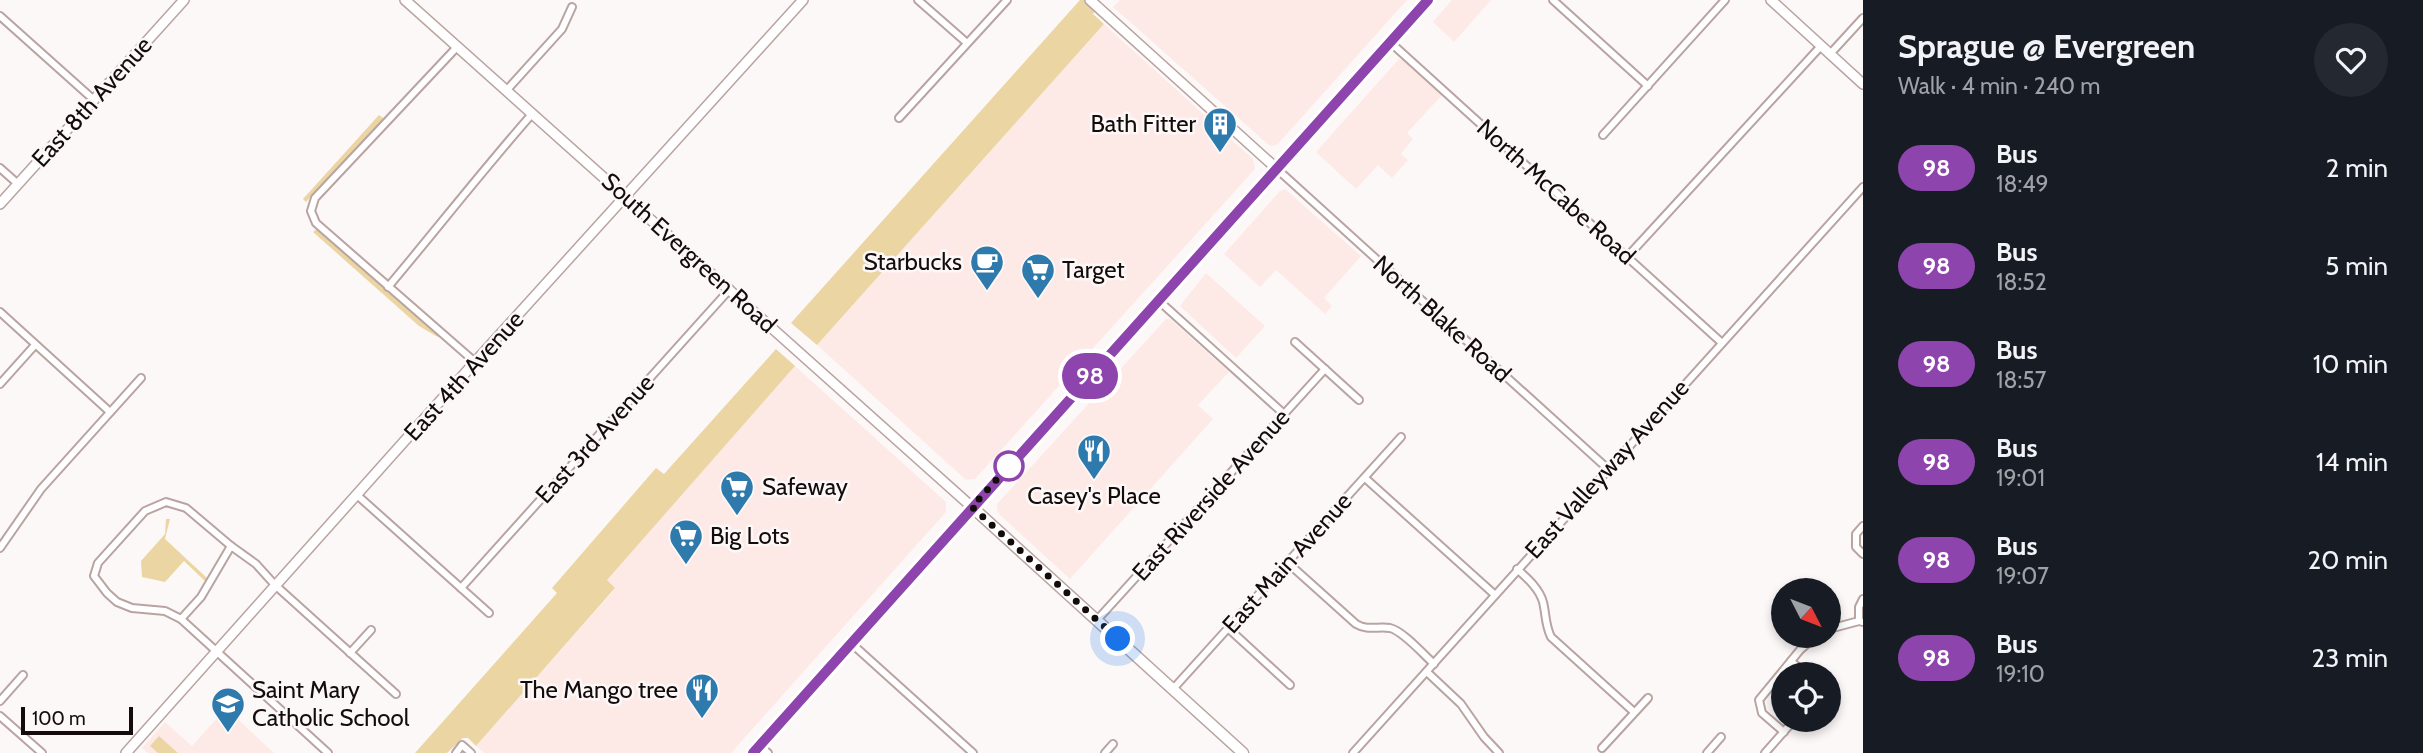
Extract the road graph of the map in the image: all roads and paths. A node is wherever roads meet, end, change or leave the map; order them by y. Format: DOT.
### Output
graph roads {
  1 [pos="184,0"];
  2 [pos="405,0"];
  3 [pos="803,0"];
  4 [pos="918,0"];
  5 [pos="1007,0"];
  6 [pos="1090,0"];
  7 [pos="1428,0"];
  8 [pos="1553,0"];
  9 [pos="1725,0"];
  10 [pos="1771,0"];
  11 [pos="572,7"];
  12 [pos="0,16"];
  13 [pos="1863,18"];
  14 [pos="1390,42"];
  15 [pos="967,43"];
  16 [pos="1821,46"];
  17 [pos="457,47"];
  18 [pos="1830,54"];
  19 [pos="1863,84"];
  20 [pos="1648,86"];
  21 [pos="506,91"];
  22 [pos="94,100"];
  23 [pos="532,114"];
  24 [pos="899,118"];
  25 [pos="1603,135"];
  26 [pos="0,168"];
  27 [pos="1277,169"];
  28 [pos="18,184"];
  29 [pos="1863,187"];
  30 [pos="626,196"];
  31 [pos="0,204"];
  32 [pos="1628,256"];
  33 [pos="388,287"];
  34 [pos="730,289"];
  35 [pos="1158,300"];
  36 [pos="0,313"];
  37 [pos="1295,342"];
  38 [pos="1722,343"];
  39 [pos="36,345"];
  40 [pos="475,362"];
  41 [pos="1325,369"];
  42 [pos="141,378"];
  43 [pos="0,384"];
  44 [pos="1359,400"];
  45 [pos="110,412"];
  46 [pos="1284,414"];
  47 [pos="1401,437"];
  48 [pos="1608,469"];
  49 [pos="1364,478"];
  50 [pos="357,495"];
  51 [pos="972,507"];
  52 [pos="1863,526"];
  53 [pos="231,546"];
  54 [pos="0,548"];
  55 [pos="1863,554"];
  56 [pos="1288,563"];
  57 [pos="1517,569"];
  58 [pos="275,585"];
  59 [pos="461,588"];
  60 [pos="1494,594"];
  61 [pos="1863,599"];
  62 [pos="489,613"];
  63 [pos="181,619"];
  64 [pos="1097,620"];
  65 [pos="1861,621"];
  66 [pos="1841,624"];
  67 [pos="1228,629"];
  68 [pos="371,630"];
  69 [pos="851,643"];
  70 [pos="1804,648"];
  71 [pos="217,652"];
  72 [pos="350,653"];
  73 [pos="1791,661"];
  74 [pos="1434,664"];
  75 [pos="1426,672"];
  76 [pos="23,675"];
  77 [pos="1771,684"];
  78 [pos="1290,685"];
  79 [pos="1173,689"];
  80 [pos="396,694"];
  81 [pos="1648,698"];
  82 [pos="0,701"];
  83 [pos="1634,712"];
  84 [pos="0,716"];
  85 [pos="1771,721"];
  86 [pos="1784,732"];
  87 [pos="1721,737"];
  88 [pos="1113,744"];
  89 [pos="1602,748"];
  90 [pos="756,749"];
  91 [pos="42,753"];
  92 [pos="126,753"];
  93 [pos="328,753"];
  94 [pos="456,753"];
  95 [pos="471,753"];
  96 [pos="768,753"];
  97 [pos="973,753"];
  98 [pos="1105,753"];
  99 [pos="1243,753"];
  100 [pos="1353,753"];
  101 [pos="1499,753"];
  102 [pos="1707,753"];
  103 [pos="1765,753"];
  1 -- 22 [label="street, East 8th Avenue"];
  2 -- 17 [label="street, South Evergreen Road"];
  3 -- 30 [label="street, East 4th Avenue"];
  4 -- 15 [label="street"];
  5 -- 15 [label="street"];
  6 -- 27 [label="street"];
  7 -- 14 [label="main road"];
  8 -- 20 [label="street"];
  9 -- 20 [label="street"];
  10 -- 16 [label="street"];
  11 -- 21 [label="street"];
  12 -- 22 [label="street"];
  13 -- 18 [label="street"];
  14 -- 27 [label="main road"];
  14 -- 32 [label="street, North McCabe Road"];
  15 -- 24 [label="street"];
  16 -- 18 [label="street"];
  16 -- 32 [label="street"];
  17 -- 21 [label="street, South Evergreen Road"];
  17 -- 33 [label="street"];
  18 -- 19 [label="street"];
  20 -- 25 [label="street"];
  21 -- 23 [label="street, South Evergreen Road"];
  22 -- 28 [label="street, East 8th Avenue"];
  23 -- 30 [label="street, South Evergreen Road"];
  23 -- 33 [label="street"];
  26 -- 28 [label="street"];
  27 -- 35 [label="main road"];
  27 -- 48 [label="street, North Blake Road"];
  28 -- 31 [label="street, East 8th Avenue"];
  29 -- 38 [label="street, East Valleyway Avenue"];
  30 -- 34 [label="street, South Evergreen Road"];
  30 -- 40 [label="street, East 4th Avenue"];
  32 -- 38 [label="street, North McCabe Road"];
  33 -- 40 [label="street"];
  34 -- 51 [label="street, South Evergreen Road"];
  34 -- 59 [label="street, East 3rd Avenue"];
  35 -- 46 [label="street"];
  35 -- 51 [label="main road"];
  36 -- 39 [label="street"];
  37 -- 41 [label="street"];
  38 -- 48 [label="street, East Valleyway Avenue"];
  39 -- 43 [label="street"];
  39 -- 45 [label="street"];
  40 -- 50 [label="street, East 4th Avenue"];
  41 -- 44 [label="street"];
  41 -- 46 [label="street, East Riverside Avenue"];
  42 -- 45 [label="street"];
  45 -- 54 [label="street"];
  46 -- 64 [label="street, East Riverside Avenue"];
  47 -- 49 [label="street, East Main Avenue"];
  48 -- 57 [label="street, East Valleyway Avenue"];
  49 -- 56 [label="street, East Main Avenue"];
  49 -- 60 [label="street"];
  50 -- 58 [label="street, East 4th Avenue"];
  50 -- 59 [label="street"];
  51 -- 64 [label="main road"];
  51 -- 69 [label="main road"];
  52 -- 55 [label="street"];
  53 -- 58 [label="street"];
  53 -- 63 [label="street"];
  53 -- 63 [label="street"];
  56 -- 67 [label="street, East Main Avenue"];
  56 -- 74 [label="street"];
  57 -- 60 [label="street, East Valleyway Avenue"];
  57 -- 83 [label="street"];
  58 -- 71 [label="street, East 4th Avenue"];
  58 -- 72 [label="street"];
  59 -- 62 [label="street"];
  60 -- 74 [label="street, East Valleyway Avenue"];
  61 -- 65 [label="street"];
  63 -- 71 [label="street"];
  64 -- 79 [label="main road"];
  65 -- 66 [label="street"];
  67 -- 78 [label="street"];
  67 -- 79 [label="street, East Main Avenue"];
  68 -- 72 [label="street"];
  69 -- 90 [label="main road"];
  69 -- 97 [label="street"];
  70 -- 73 [label="street"];
  71 -- 92 [label="street, East 4th Avenue"];
  71 -- 93 [label="street"];
  72 -- 80 [label="street"];
  74 -- 75 [label="street, East Valleyway Avenue"];
  75 -- 100 [label="street, East Valleyway Avenue"];
  75 -- 101 [label="street"];
  76 -- 82 [label="street"];
  77 -- 85 [label="street"];
  79 -- 99 [label="main road"];
  81 -- 83 [label="street"];
  83 -- 89 [label="street"];
  84 -- 91 [label="street"];
  86 -- 103 [label="street"];
  87 -- 102 [label="street"];
  88 -- 98 [label="street"];
  90 -- 96 [label="street"];
  94 -- 95 [label="street"];
}
